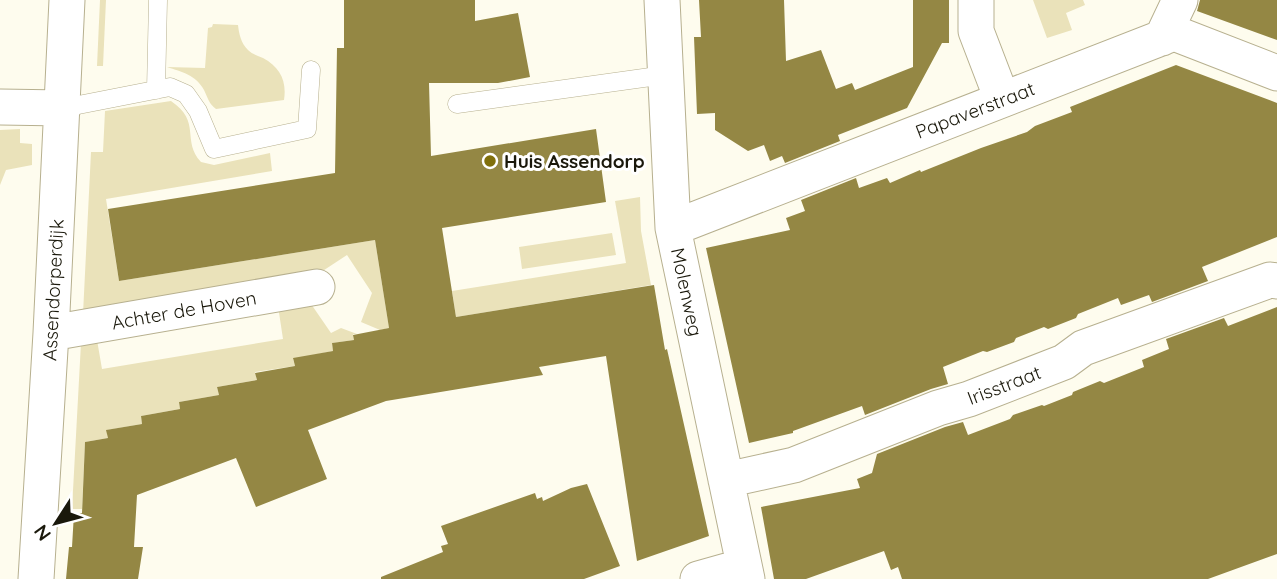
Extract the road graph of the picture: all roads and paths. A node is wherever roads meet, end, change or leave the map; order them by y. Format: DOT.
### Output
graph roads {
  1 [pos="67,0"];
  2 [pos="158,0"];
  3 [pos="662,0"];
  4 [pos="976,0"];
  5 [pos="1180,0"];
  6 [pos="1162,38"];
  7 [pos="311,70"];
  8 [pos="1277,73"];
  9 [pos="665,75"];
  10 [pos="156,90"];
  11 [pos="1002,99"];
  12 [pos="457,104"];
  13 [pos="0,107"];
  14 [pos="63,108"];
  15 [pos="674,228"];
  16 [pos="1277,281"];
  17 [pos="317,287"];
  18 [pos="51,333"];
  19 [pos="726,480"];
  20 [pos="745,573"];
  21 [pos="36,579"];
  22 [pos="698,579"];
  1 -- 14 [label="street, Assendorperdijk"];
  2 -- 10 [label="lane"];
  3 -- 9 [label="street, Molenweg"];
  4 -- 11 [label="street"];
  5 -- 6 [label="street"];
  6 -- 8 [label="street, Papaverstraat"];
  6 -- 11 [label="street, Papaverstraat"];
  7 -- 10 [label="lane"];
  9 -- 12 [label="lane"];
  9 -- 15 [label="street, Molenweg"];
  10 -- 14 [label="lane"];
  11 -- 15 [label="street, Papaverstraat"];
  13 -- 14 [label="street"];
  14 -- 18 [label="street, Assendorperdijk"];
  15 -- 19 [label="street, Molenweg"];
  16 -- 19 [label="street, Irisstraat"];
  17 -- 18 [label="street, Achter de Hoven"];
  18 -- 21 [label="street, Assendorperdijk"];
  19 -- 20 [label="street, Molenweg"];
  20 -- 22 [label="street"];
}
